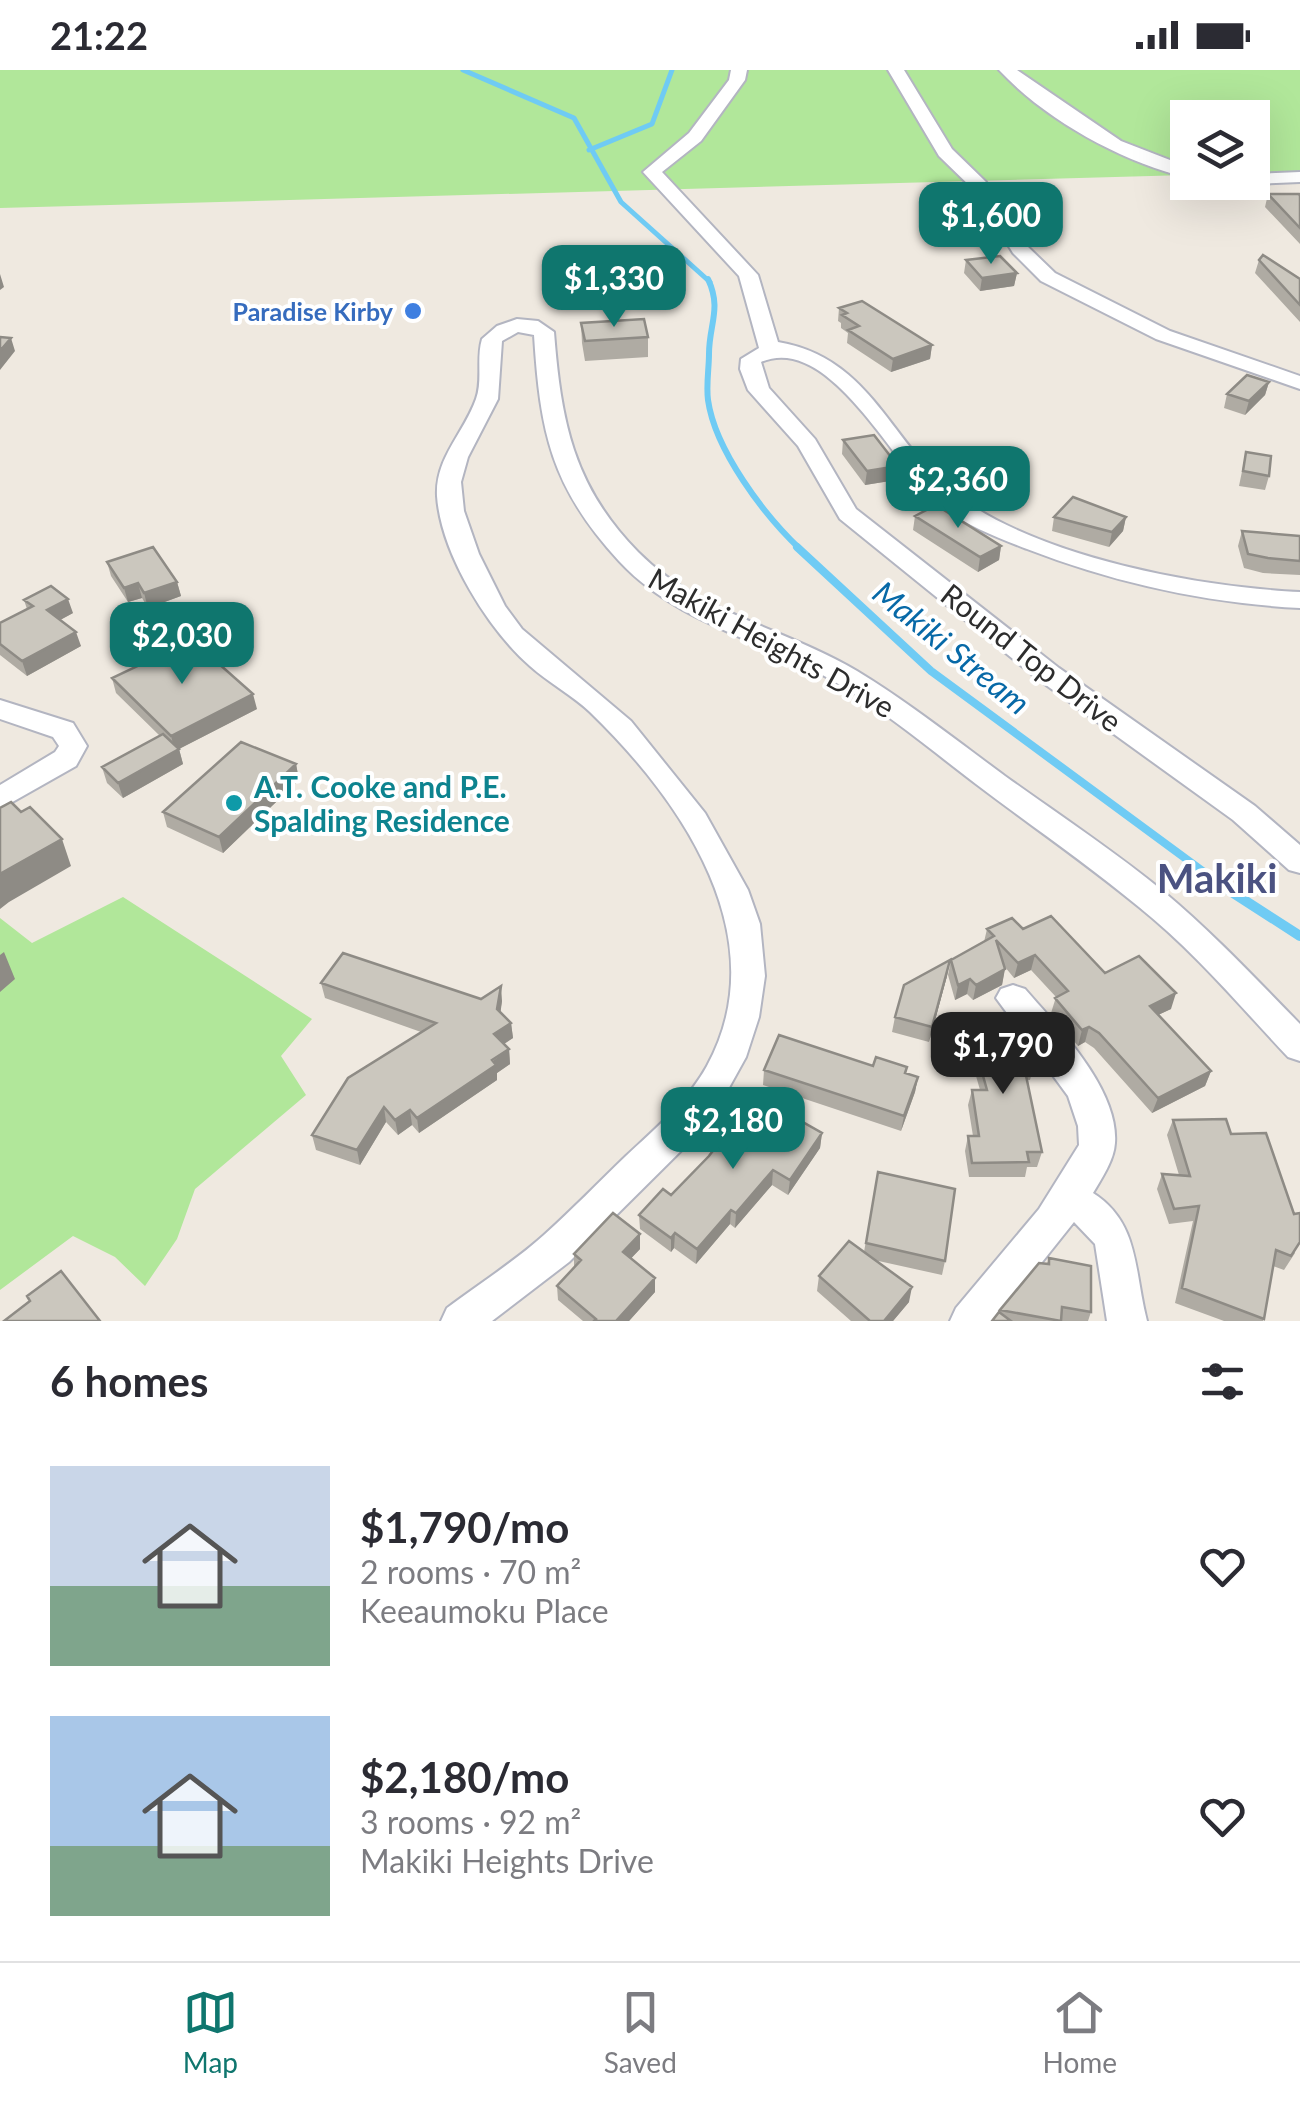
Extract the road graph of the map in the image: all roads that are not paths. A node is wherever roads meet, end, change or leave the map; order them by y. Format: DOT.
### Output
graph roads {
  1 [pos="739,70"];
  2 [pos="896,70"];
  3 [pos="1007,70"];
  4 [pos="1170,167"];
  5 [pos="1300,177"];
  6 [pos="1270,178"];
  7 [pos="769,347"];
  8 [pos="1300,383"];
  9 [pos="1300,600"];
  10 [pos="0,709"];
  11 [pos="0,798"];
  12 [pos="1300,862"];
  13 [pos="1013,998"];
  14 [pos="1300,1047"];
  15 [pos="1068,1197"];
  16 [pos="473,1317"];
  17 [pos="970,1321"];
  18 [pos="1127,1321"];
  1 -- 7 [label="street"];
  2 -- 8 [label="street"];
  3 -- 4 [label="street"];
  5 -- 6 [label="street"];
  7 -- 9 [label="street"];
  7 -- 12 [label="street, Round Top Drive"];
  10 -- 11 [label="street"];
  13 -- 15 [label="street"];
  14 -- 16 [label="street, Makiki Heights Drive"];
  15 -- 17 [label="street"];
  15 -- 18 [label="street"];
}
